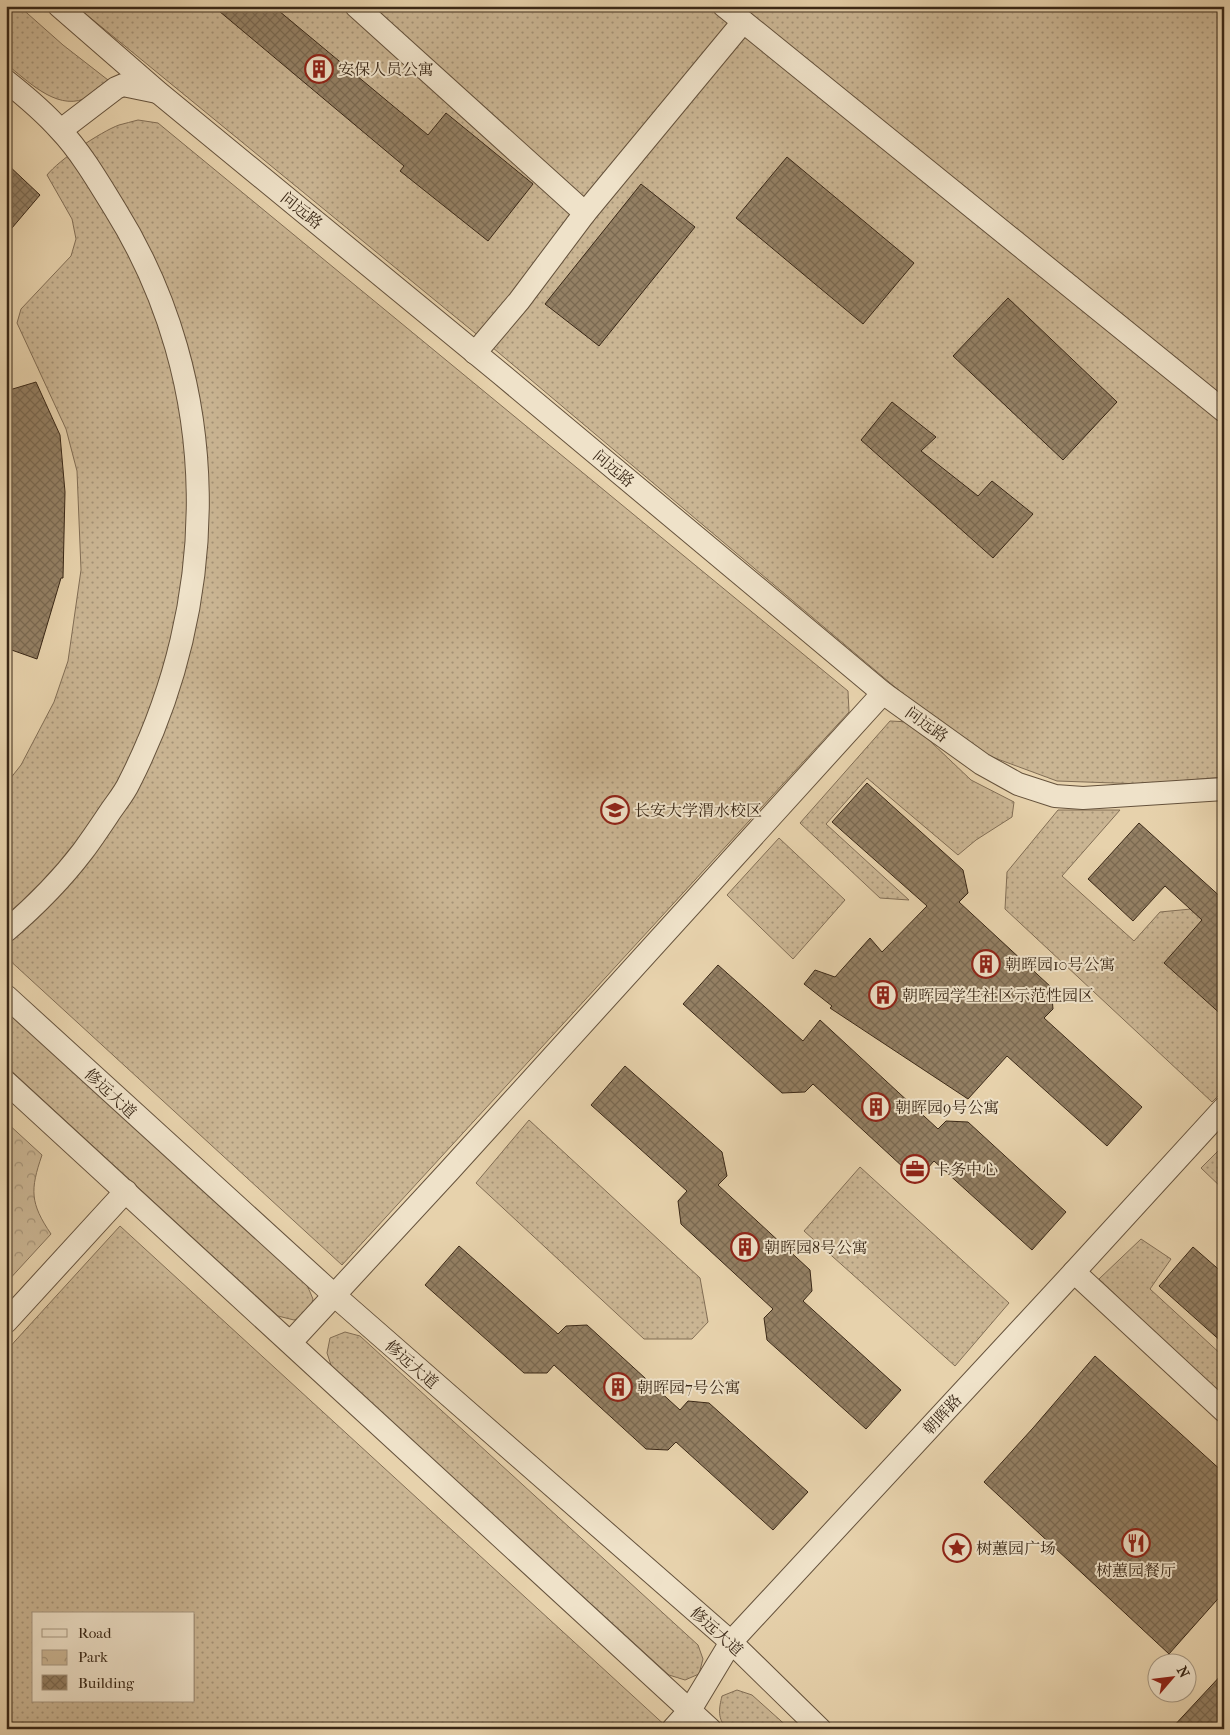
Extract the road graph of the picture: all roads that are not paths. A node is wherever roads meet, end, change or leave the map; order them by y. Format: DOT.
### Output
graph roads {
  1 [pos="59,6"];
  2 [pos="356,6"];
  3 [pos="724,6"];
  4 [pos="743,22"];
  5 [pos="6,81"];
  6 [pos="159,93"];
  7 [pos="60,130"];
  8 [pos="585,214"];
  9 [pos="475,353"];
  10 [pos="1224,411"];
  11 [pos="883,693"];
  12 [pos="1224,789"];
  13 [pos="6,931"];
  14 [pos="6,996"];
  15 [pos="6,1082"];
  16 [pos="1224,1108"];
  17 [pos="126,1191"];
  18 [pos="1074,1272"];
  19 [pos="334,1296"];
  20 [pos="6,1322"];
  21 [pos="291,1342"];
  22 [pos="1224,1411"];
  23 [pos="731,1642"];
  24 [pos="690,1710"];
  25 [pos="672,1729"];
  26 [pos="710,1729"];
  27 [pos="820,1729"];
  1 -- 6 [label="street, 问远路"];
  2 -- 8 [label="street"];
  3 -- 4 [label="street"];
  4 -- 8 [label="street"];
  4 -- 10 [label="street"];
  5 -- 7 [label="street"];
  6 -- 7 [label="street"];
  6 -- 9 [label="street, 问远路"];
  7 -- 13 [label="street"];
  8 -- 9 [label="street"];
  9 -- 11 [label="street, 问远路"];
  11 -- 12 [label="street, 问远路"];
  11 -- 19 [label="street"];
  14 -- 19 [label="street, 修远大道"];
  15 -- 17 [label="street"];
  16 -- 18 [label="street, 朝晖路"];
  17 -- 20 [label="street"];
  17 -- 21 [label="street"];
  18 -- 22 [label="street"];
  18 -- 23 [label="street, 朝晖路"];
  19 -- 21 [label="street"];
  19 -- 23 [label="street, 修远大道"];
  21 -- 24 [label="street"];
  23 -- 24 [label="street, 朝晖路"];
  23 -- 27 [label="street, 修远大道"];
  24 -- 25 [label="street, 朝晖路"];
  24 -- 26 [label="street"];
}
